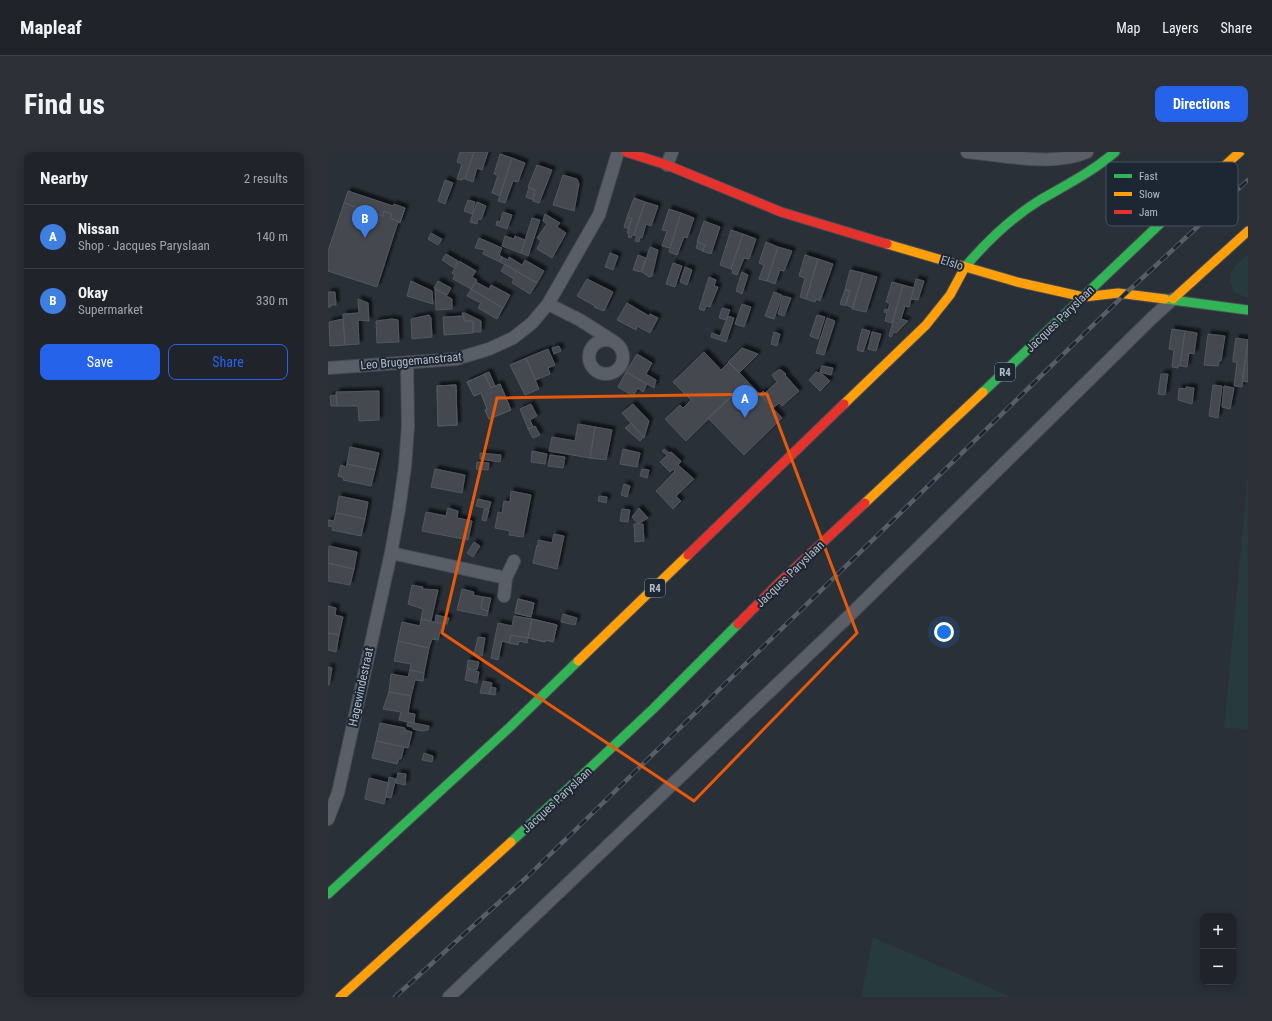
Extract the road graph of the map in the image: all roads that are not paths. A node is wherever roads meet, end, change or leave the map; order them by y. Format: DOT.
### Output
graph roads {
  1 [pos="618,152"];
  2 [pos="626,152"];
  3 [pos="672,152"];
  4 [pos="967,152"];
  5 [pos="1087,152"];
  6 [pos="1115,152"];
  7 [pos="1240,152"];
  8 [pos="1229,162"];
  9 [pos="667,166"];
  10 [pos="1157,226"];
  11 [pos="1248,231"];
  12 [pos="965,267"];
  13 [pos="1084,297"];
  14 [pos="1173,299"];
  15 [pos="548,304"];
  16 [pos="1248,310"];
  17 [pos="614,342"];
  18 [pos="407,363"];
  19 [pos="328,368"];
  20 [pos="391,553"];
  21 [pos="514,561"];
  22 [pos="506,578"];
  23 [pos="504,596"];
  24 [pos="328,819"];
  25 [pos="328,894"];
  26 [pos="340,997"];
  27 [pos="449,997"];
  1 -- 15 [label="street, Leo Bruggemanstraat"];
  2 -- 9 [label="main road, Elslo"];
  3 -- 9 [label="street"];
  4 -- 5 [label="street"];
  6 -- 12 [label="main road, R4"];
  7 -- 8 [label="main road, Jacques Paryslaan / R4"];
  9 -- 12 [label="main road, Elslo"];
  10 -- 13 [label="main road, Jacques Paryslaan / R4"];
  11 -- 14 [label="main road"];
  12 -- 13 [label="main road, Elslo"];
  12 -- 25 [label="main road, R4"];
  13 -- 14 [label="main road, Elslo"];
  13 -- 26 [label="main road, Jacques Paryslaan / R4"];
  14 -- 16 [label="main road, Elslo"];
  14 -- 27 [label="street"];
  15 -- 17 [label="street"];
  15 -- 18 [label="street, Leo Bruggemanstraat"];
  18 -- 19 [label="street, Leo Bruggemanstraat"];
  18 -- 20 [label="street, Hagewindestraat"];
  20 -- 22 [label="street"];
  20 -- 24 [label="street, Hagewindestraat"];
  21 -- 22 [label="street"];
  22 -- 23 [label="street"];
}
